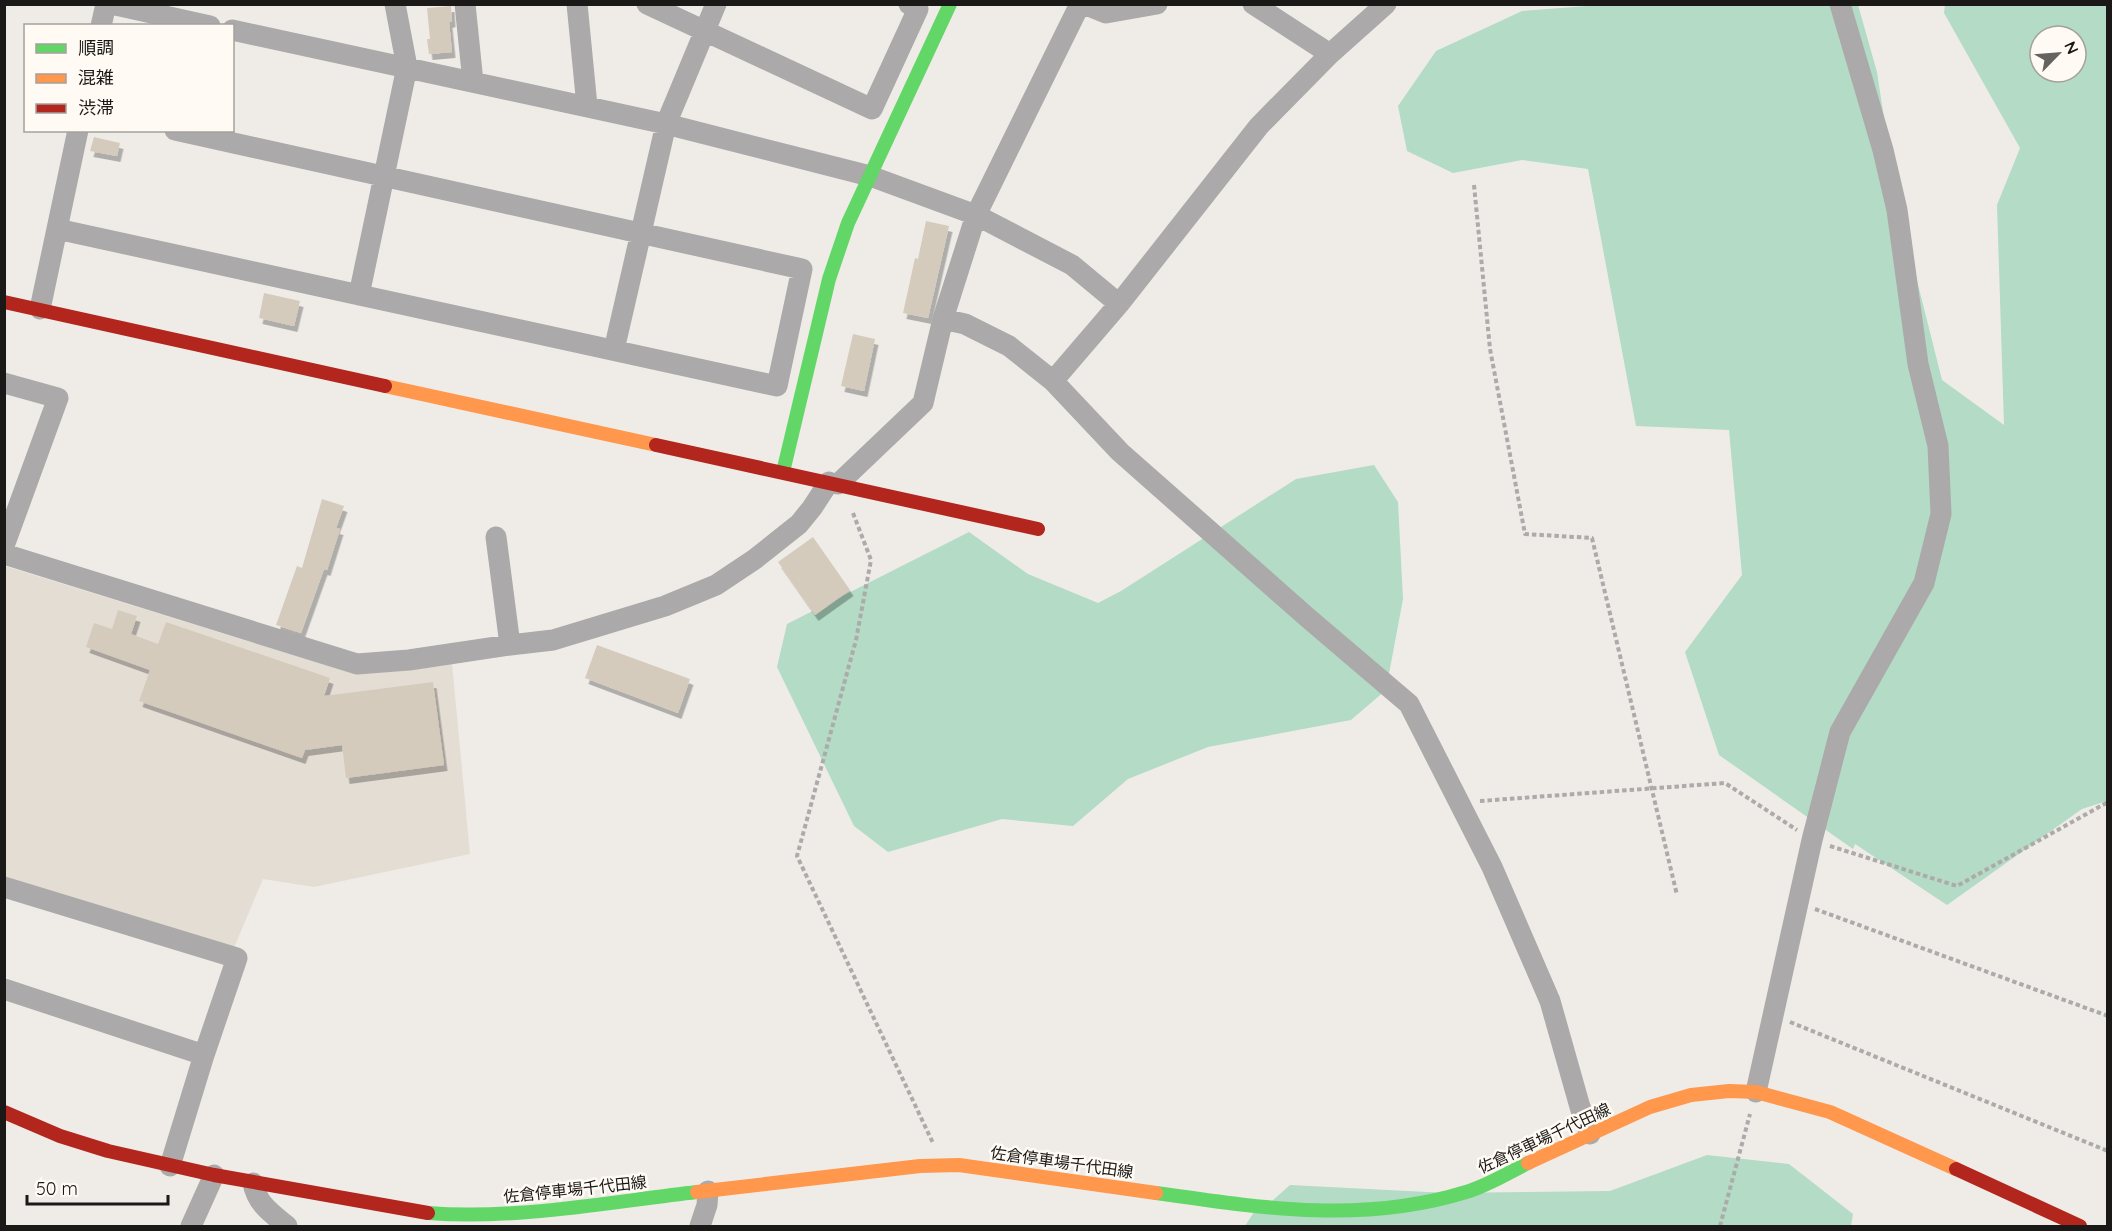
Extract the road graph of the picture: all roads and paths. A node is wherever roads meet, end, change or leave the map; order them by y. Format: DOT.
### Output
graph roads {
  1 [pos="106,4"];
  2 [pos="111,4"];
  3 [pos="394,4"];
  4 [pos="465,4"];
  5 [pos="577,4"];
  6 [pos="647,4"];
  7 [pos="716,4"];
  8 [pos="909,4"];
  9 [pos="950,4"];
  10 [pos="1082,4"];
  11 [pos="1156,4"];
  12 [pos="1253,4"];
  13 [pos="1386,4"];
  14 [pos="1840,4"];
  15 [pos="101,24"];
  16 [pos="201,24"];
  17 [pos="234,30"];
  18 [pos="705,32"];
  19 [pos="1330,54"];
  20 [pos="407,68"];
  21 [pos="473,82"];
  22 [pos="587,106"];
  23 [pos="666,124"];
  24 [pos="78,132"];
  25 [pos="184,132"];
  26 [pos="384,176"];
  27 [pos="870,176"];
  28 [pos="1474,185"];
  29 [pos="976,215"];
  30 [pos="57,228"];
  31 [pos="640,233"];
  32 [pos="359,295"];
  33 [pos="4,302"];
  34 [pos="1119,304"];
  35 [pos="40,309"];
  36 [pos="943,319"];
  37 [pos="614,350"];
  38 [pos="1053,381"];
  39 [pos="4,383"];
  40 [pos="783,472"];
  41 [pos="833,483"];
  42 [pos="1038,529"];
  43 [pos="496,537"];
  44 [pos="4,546"];
  45 [pos="4,554"];
  46 [pos="510,645"];
  47 [pos="1651,788"];
  48 [pos="1458,802"];
  49 [pos="2108,802"];
  50 [pos="1812,840"];
  51 [pos="4,887"];
  52 [pos="1677,895"];
  53 [pos="1798,902"];
  54 [pos="4,989"];
  55 [pos="1773,1015"];
  56 [pos="2108,1016"];
  57 [pos="204,1055"];
  58 [pos="1756,1092"];
  59 [pos="4,1112"];
  60 [pos="1590,1134"];
  61 [pos="2108,1151"];
  62 [pos="943,1165"];
  63 [pos="170,1166"];
  64 [pos="214,1175"];
  65 [pos="253,1183"];
  66 [pos="708,1191"];
  67 [pos="191,1227"];
  68 [pos="287,1227"];
  69 [pos="700,1227"];
  70 [pos="1720,1227"];
  71 [pos="2080,1227"];
  1 -- 15 [label="street"];
  2 -- 16 [label="street"];
  3 -- 20 [label="street"];
  4 -- 21 [label="street"];
  5 -- 22 [label="street"];
  6 -- 18 [label="street"];
  7 -- 18 [label="street"];
  8 -- 18 [label="street"];
  9 -- 27 [label="main road"];
  10 -- 11 [label="street"];
  10 -- 29 [label="street"];
  12 -- 19 [label="street"];
  13 -- 19 [label="street"];
  14 -- 50 [label="street"];
  17 -- 20 [label="street"];
  18 -- 23 [label="street"];
  19 -- 34 [label="street"];
  20 -- 21 [label="street"];
  20 -- 26 [label="street"];
  21 -- 22 [label="street"];
  22 -- 23 [label="street"];
  23 -- 27 [label="street"];
  23 -- 31 [label="street"];
  24 -- 30 [label="street"];
  25 -- 26 [label="street"];
  26 -- 31 [label="street"];
  26 -- 32 [label="street"];
  27 -- 29 [label="street"];
  27 -- 40 [label="main road"];
  28 -- 47 [label="path"];
  29 -- 34 [label="street"];
  29 -- 36 [label="street"];
  30 -- 32 [label="street"];
  30 -- 35 [label="street"];
  31 -- 37 [label="street"];
  31 -- 37 [label="street"];
  32 -- 37 [label="street"];
  33 -- 35 [label="main road"];
  34 -- 38 [label="street"];
  35 -- 40 [label="main road"];
  36 -- 38 [label="street"];
  36 -- 41 [label="street"];
  38 -- 48 [label="street"];
  39 -- 44 [label="street"];
  40 -- 41 [label="main road"];
  41 -- 42 [label="main road"];
  41 -- 46 [label="street"];
  41 -- 62 [label="path"];
  43 -- 46 [label="street"];
  45 -- 46 [label="street"];
  47 -- 48 [label="path"];
  47 -- 50 [label="path"];
  47 -- 52 [label="path"];
  48 -- 60 [label="street"];
  49 -- 50 [label="path"];
  50 -- 53 [label="street"];
  51 -- 57 [label="street"];
  53 -- 55 [label="street"];
  53 -- 56 [label="path"];
  54 -- 57 [label="street"];
  55 -- 58 [label="street"];
  55 -- 61 [label="path"];
  57 -- 63 [label="street"];
  58 -- 60 [label="main road, 佐倉停車場千代田線"];
  58 -- 70 [label="path"];
  58 -- 71 [label="main road, 佐倉停車場千代田線"];
  59 -- 63 [label="main road, 佐倉停車場千代田線"];
  60 -- 62 [label="main road, 佐倉停車場千代田線"];
  62 -- 66 [label="main road, 佐倉停車場千代田線"];
  63 -- 64 [label="main road, 佐倉停車場千代田線"];
  64 -- 65 [label="main road, 佐倉停車場千代田線"];
  64 -- 67 [label="street"];
  65 -- 66 [label="main road, 佐倉停車場千代田線"];
  65 -- 68 [label="street"];
  66 -- 69 [label="street"];
}
